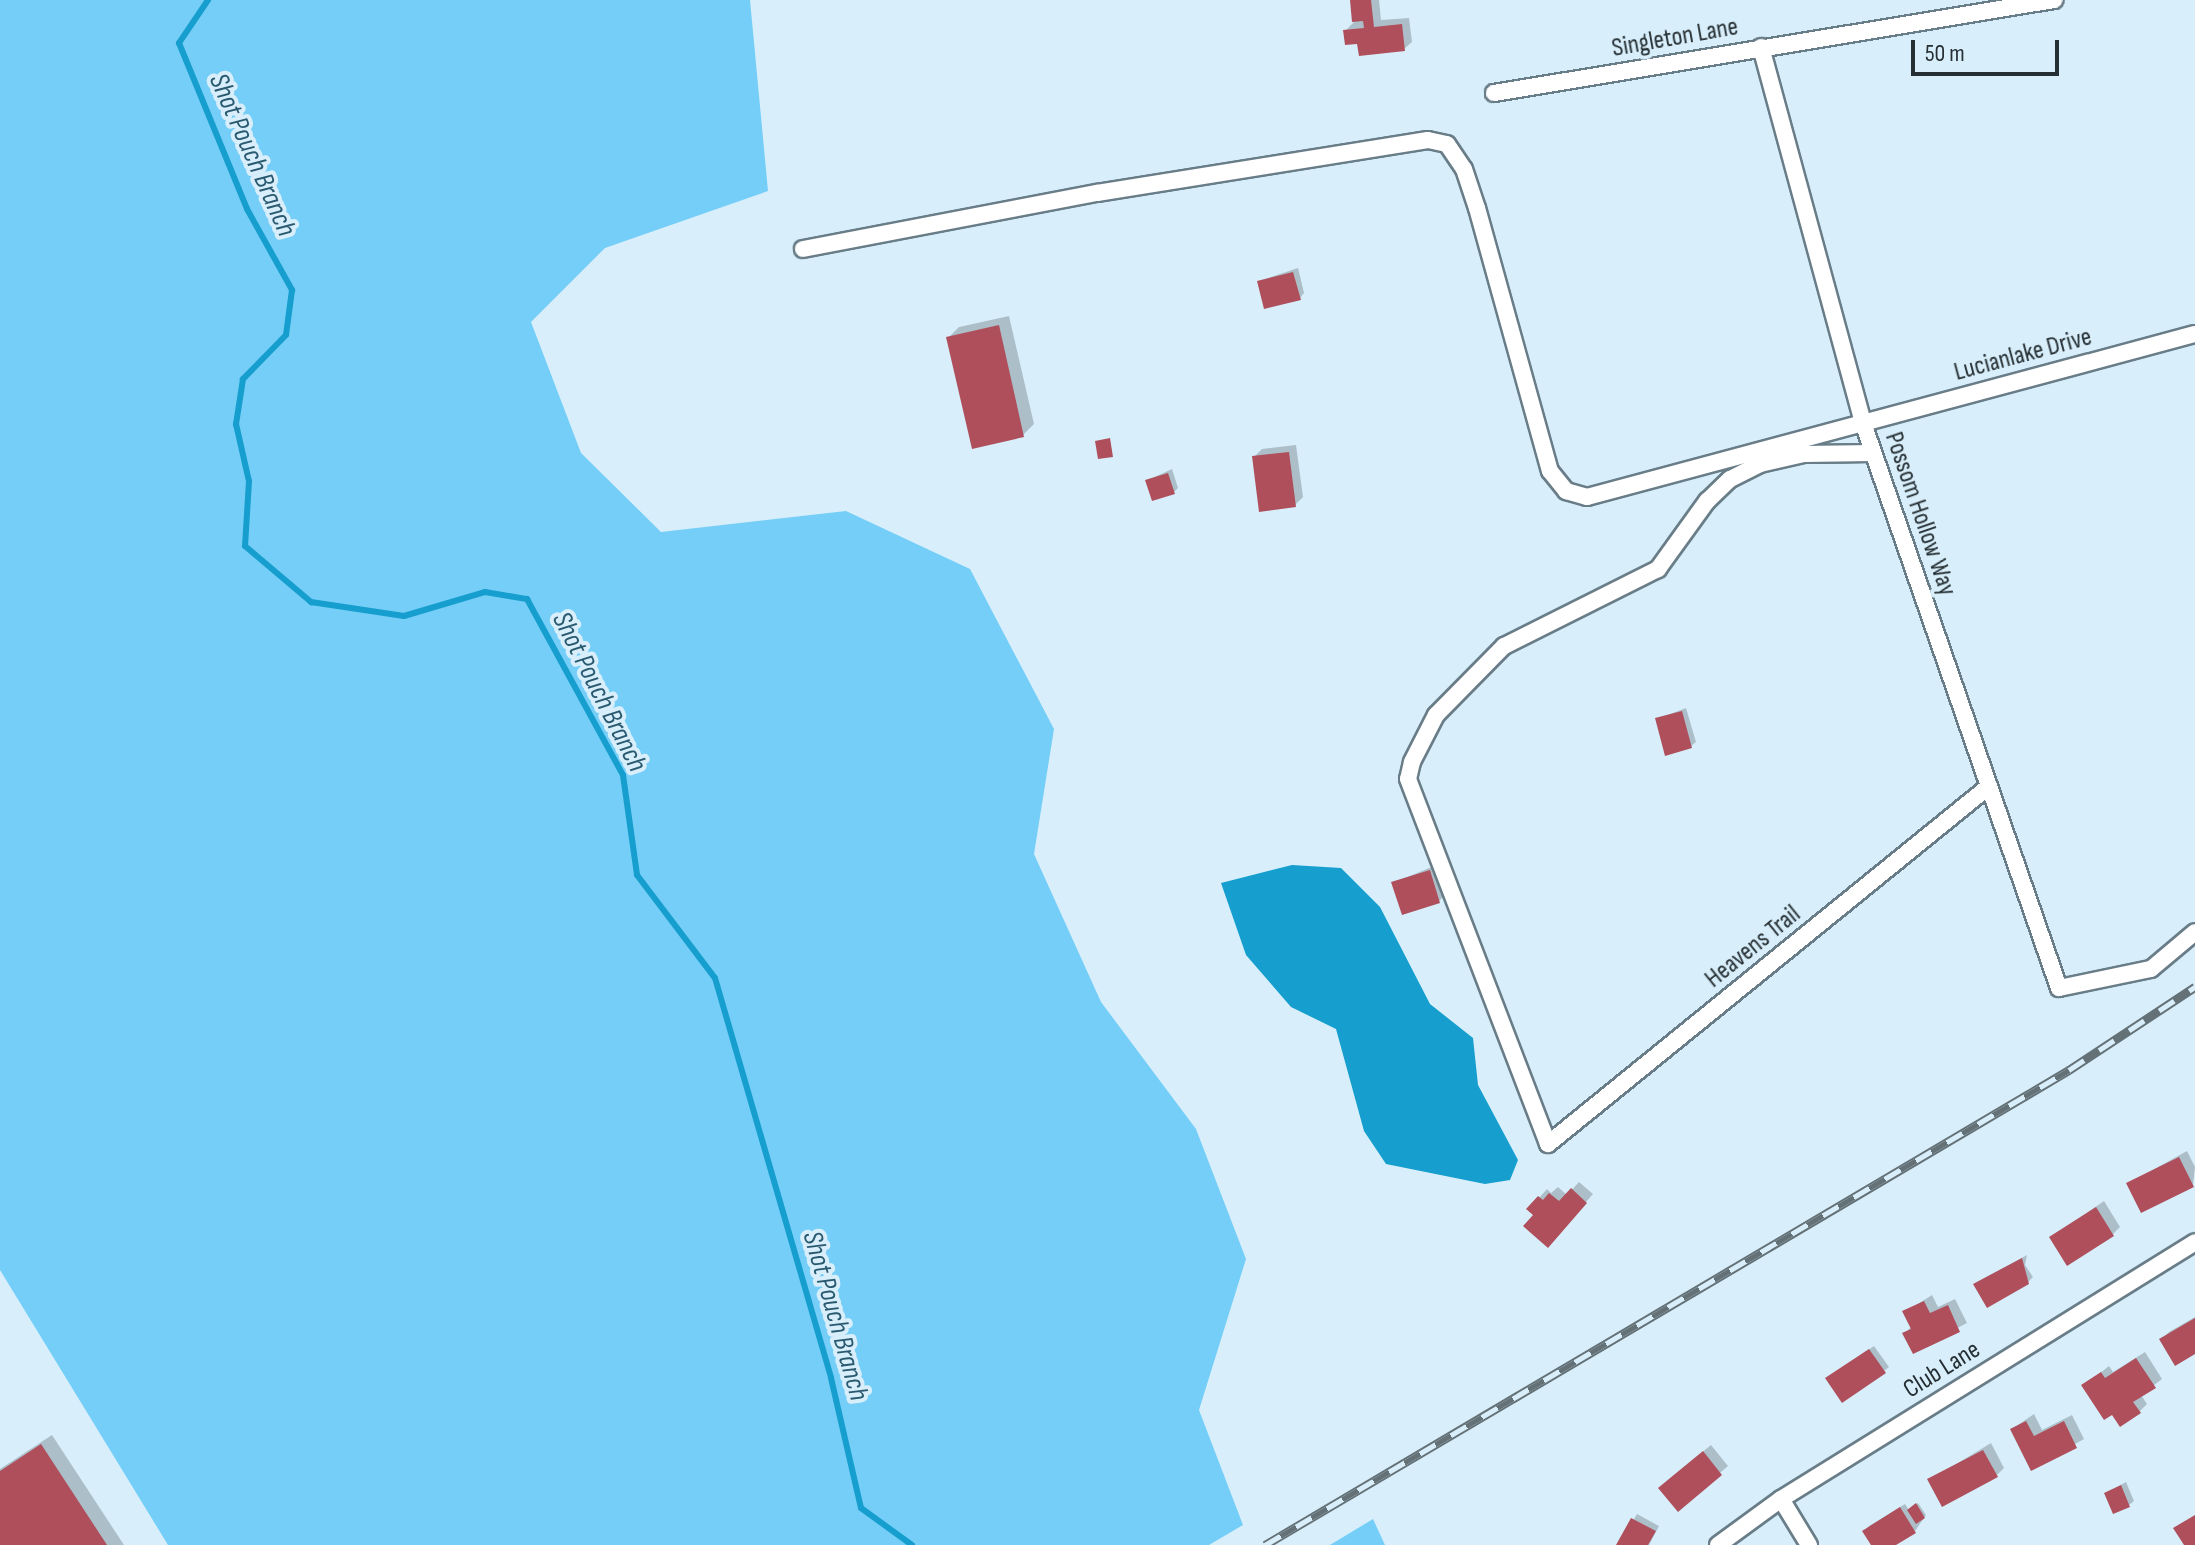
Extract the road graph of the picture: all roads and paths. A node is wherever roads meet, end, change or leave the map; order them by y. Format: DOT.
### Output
graph roads {
  1 [pos="2054,0"];
  2 [pos="1761,47"];
  3 [pos="1494,93"];
  4 [pos="803,249"];
  5 [pos="2195,334"];
  6 [pos="1863,423"];
  7 [pos="1873,453"];
  8 [pos="1988,787"];
  9 [pos="2195,932"];
  10 [pos="2195,1242"];
  11 [pos="1781,1499"];
  12 [pos="1718,1545"];
  13 [pos="1809,1545"];
  1 -- 2 [label="street, Singleton Lane"];
  2 -- 3 [label="street, Singleton Lane"];
  2 -- 6 [label="street, Possom Hollow Way"];
  4 -- 6 [label="street, Lucianlake Drive"];
  5 -- 6 [label="street, Lucianlake Drive"];
  6 -- 7 [label="street, Possom Hollow Way"];
  7 -- 8 [label="street, Possom Hollow Way"];
  7 -- 8 [label="street, Heavens Trail"];
  8 -- 9 [label="street, Possom Hollow Way"];
  10 -- 11 [label="street, Club Lane"];
  11 -- 12 [label="street, Club Lane"];
  11 -- 13 [label="street"];
}
